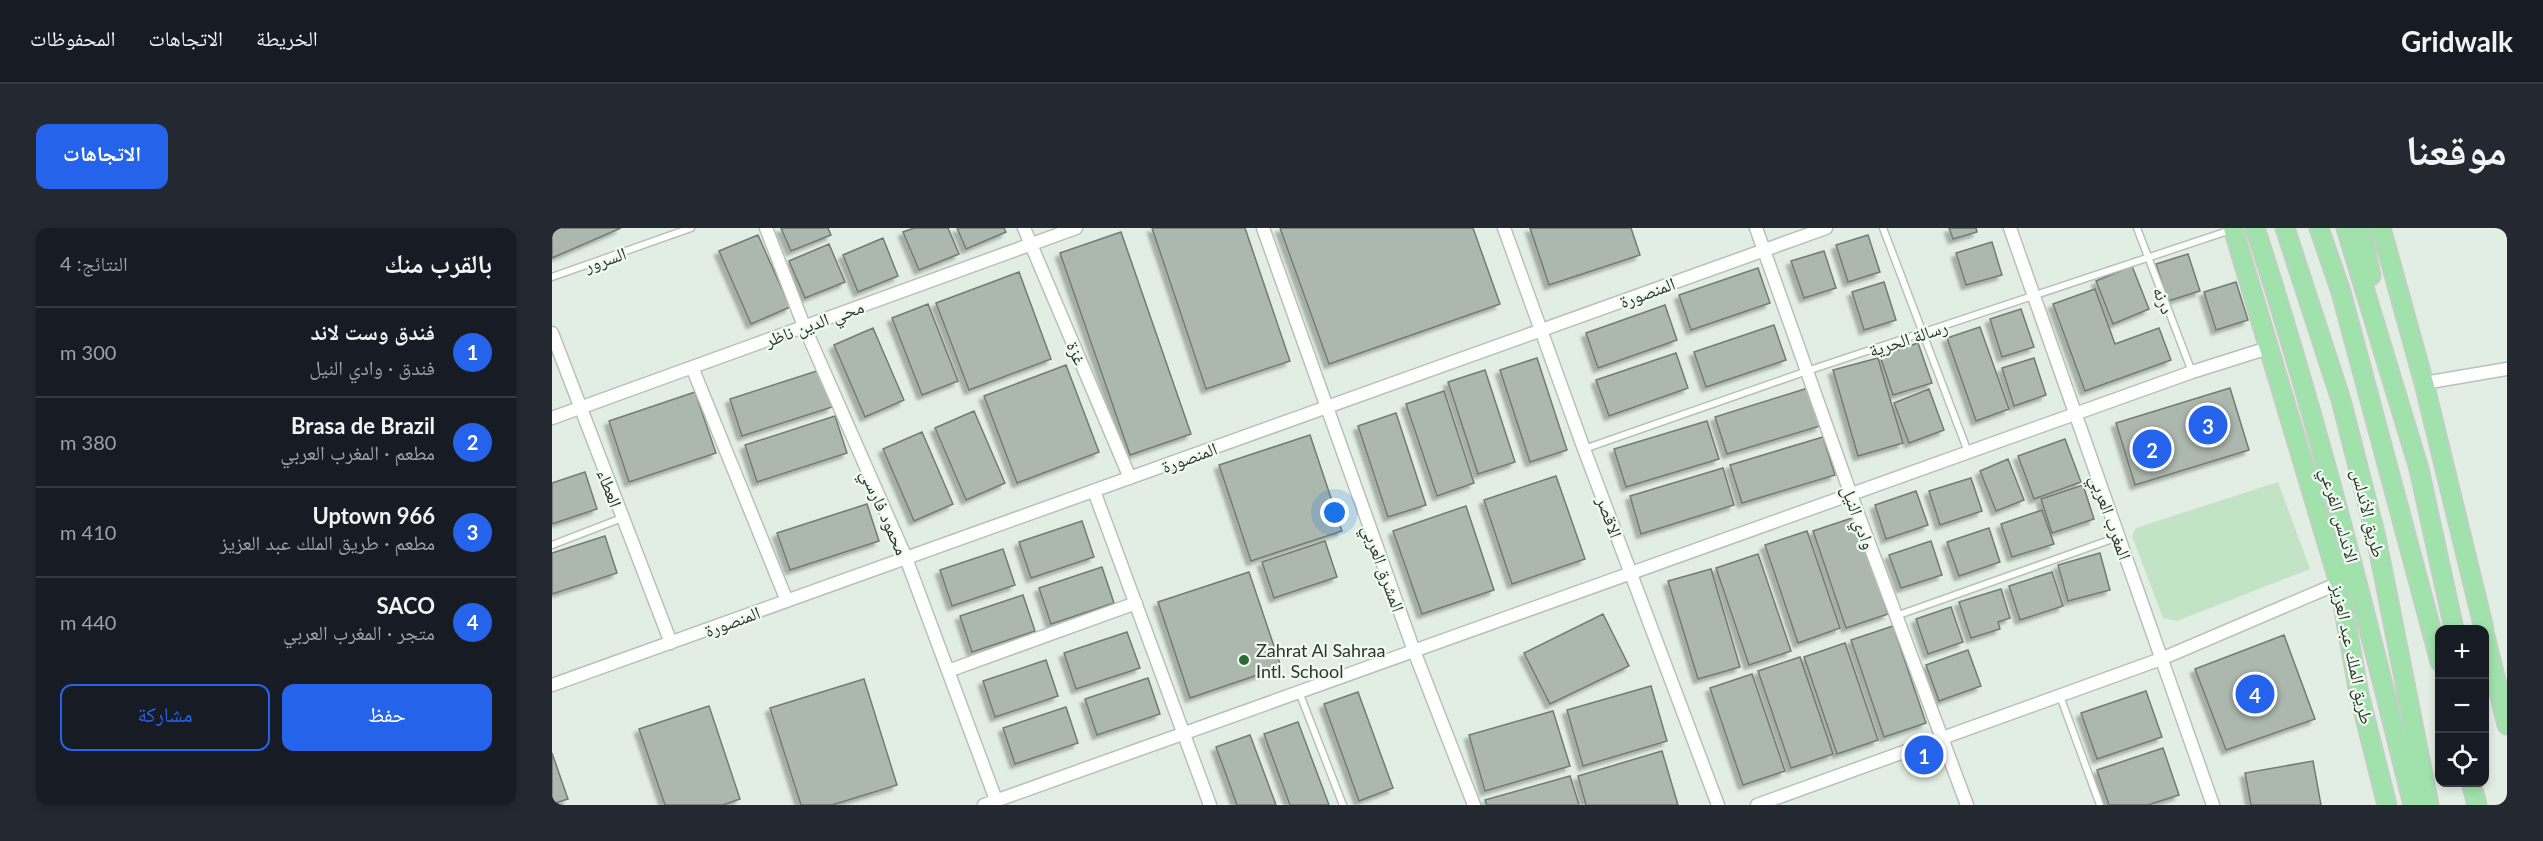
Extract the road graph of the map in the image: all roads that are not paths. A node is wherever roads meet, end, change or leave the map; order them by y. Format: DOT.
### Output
graph roads {
  1 [pos="691,228"];
  2 [pos="765,228"];
  3 [pos="1024,228"];
  4 [pos="1076,228"];
  5 [pos="1263,228"];
  6 [pos="1504,228"];
  7 [pos="1756,228"];
  8 [pos="1826,228"];
  9 [pos="1882,228"];
  10 [pos="2010,228"];
  11 [pos="2137,228"];
  12 [pos="2236,228"];
  13 [pos="2255,228"];
  14 [pos="2285,228"];
  15 [pos="2319,228"];
  16 [pos="2346,228"];
  17 [pos="2361,228"];
  18 [pos="2381,228"];
  19 [pos="1032,244"];
  20 [pos="1764,250"];
  21 [pos="2148,259"];
  22 [pos="552,277"];
  23 [pos="2034,297"];
  24 [pos="804,326"];
  25 [pos="1540,331"];
  26 [pos="552,333"];
  27 [pos="1923,333"];
  28 [pos="2378,334"];
  29 [pos="2268,348"];
  30 [pos="2296,360"];
  31 [pos="692,367"];
  32 [pos="2507,369"];
  33 [pos="1807,371"];
  34 [pos="2192,372"];
  35 [pos="2424,383"];
  36 [pos="579,408"];
  37 [pos="1326,408"];
  38 [pos="2074,415"];
  39 [pos="552,417"];
  40 [pos="1584,449"];
  41 [pos="1968,453"];
  42 [pos="1130,478"];
  43 [pos="1095,491"];
  44 [pos="1851,495"];
  45 [pos="622,518"];
  46 [pos="2118,537"];
  47 [pos="552,545"];
  48 [pos="906,558"];
  49 [pos="1631,574"];
  50 [pos="2339,583"];
  51 [pos="787,601"];
  52 [pos="1136,603"];
  53 [pos="1896,616"];
  54 [pos="2453,625"];
  55 [pos="2483,625"];
  56 [pos="672,642"];
  57 [pos="2435,647"];
  58 [pos="1414,651"];
  59 [pos="2489,651"];
  60 [pos="2161,659"];
  61 [pos="948,671"];
  62 [pos="552,686"];
  63 [pos="1299,692"];
  64 [pos="2059,696"];
  65 [pos="2507,725"];
  66 [pos="1185,733"];
  67 [pos="1941,739"];
  68 [pos="2472,787"];
  69 [pos="2482,787"];
  70 [pos="996,800"];
  71 [pos="984,805"];
  72 [pos="1210,805"];
  73 [pos="1343,805"];
  74 [pos="1474,805"];
  75 [pos="1718,805"];
  76 [pos="1757,805"];
  77 [pos="1966,805"];
  78 [pos="2100,805"];
  79 [pos="2213,805"];
  80 [pos="2387,805"];
  81 [pos="2413,805"];
  82 [pos="2429,805"];
  83 [pos="2477,805"];
  84 [pos="2485,805"];
  1 -- 22 [label="lane, السرور"];
  2 -- 24 [label="street, محمود فارسي"];
  3 -- 19 [label="street, غزة"];
  4 -- 19 [label="street, محي الدين ناظر"];
  5 -- 37 [label="street, المشرق العربي"];
  6 -- 25 [label="street, الاقصر"];
  7 -- 20 [label="street, وادي النيل"];
  8 -- 20 [label="street, المنصورة"];
  9 -- 27 [label="lane"];
  10 -- 23 [label="street, المغرب العربي"];
  11 -- 21 [label="lane, درنه"];
  12 -- 21 [label="lane, رسالة الحرية"];
  12 -- 29 [label="main road, طريق الملك عبد العزيز"];
  12 -- 30 [label="main road"];
  13 -- 30 [label="main road, الاندلس الفرعي"];
  14 -- 82 [label="main road, طريق الأندلس"];
  15 -- 57 [label="main road, طريق الأندلس"];
  16 -- 28 [label="main road"];
  17 -- 28 [label="main road"];
  18 -- 35 [label="main road"];
  19 -- 24 [label="street, محي الدين ناظر"];
  19 -- 42 [label="street, غزة"];
  20 -- 25 [label="street, المنصورة"];
  20 -- 33 [label="street, وادي النيل"];
  21 -- 23 [label="lane, رسالة الحرية"];
  21 -- 34 [label="lane, درنه"];
  23 -- 27 [label="lane, رسالة الحرية"];
  23 -- 38 [label="street, المغرب العربي"];
  24 -- 31 [label="street, محي الدين ناظر"];
  24 -- 48 [label="street, محمود فارسي"];
  25 -- 37 [label="street, المنصورة"];
  25 -- 40 [label="street, الاقصر"];
  26 -- 36 [label="street, العطاء"];
  27 -- 33 [label="lane, رسالة الحرية"];
  27 -- 41 [label="lane"];
  28 -- 54 [label="main road"];
  29 -- 34 [label="street"];
  29 -- 50 [label="main road, طريق الملك عبد العزيز"];
  30 -- 81 [label="main road, الاندلس الفرعي"];
  31 -- 36 [label="street, محي الدين ناظر"];
  31 -- 51 [label="street"];
  32 -- 35 [label="street"];
  33 -- 40 [label="lane, رسالة الحرية"];
  33 -- 44 [label="street, وادي النيل"];
  34 -- 38 [label="street"];
  35 -- 55 [label="main road"];
  36 -- 39 [label="street, محي الدين ناظر"];
  36 -- 45 [label="street, العطاء"];
  37 -- 42 [label="street, المنصورة"];
  37 -- 58 [label="street, المشرق العربي"];
  38 -- 41 [label="street"];
  38 -- 46 [label="street, المغرب العربي"];
  40 -- 49 [label="street, الاقصر"];
  41 -- 44 [label="street"];
  42 -- 43 [label="street, المنصورة"];
  43 -- 48 [label="street, المنصورة"];
  43 -- 52 [label="street"];
  44 -- 49 [label="street"];
  44 -- 53 [label="street, وادي النيل"];
  45 -- 47 [label="lane"];
  45 -- 56 [label="street, العطاء"];
  46 -- 53 [label="lane"];
  46 -- 60 [label="street, المغرب العربي"];
  48 -- 51 [label="street, المنصورة"];
  48 -- 61 [label="street, محمود فارسي"];
  49 -- 58 [label="street"];
  49 -- 75 [label="street, الاقصر"];
  50 -- 60 [label="street"];
  50 -- 80 [label="main road, طريق الملك عبد العزيز"];
  51 -- 56 [label="street, المنصورة"];
  52 -- 61 [label="street"];
  52 -- 66 [label="street"];
  53 -- 67 [label="street, وادي النيل"];
  56 -- 62 [label="street, المنصورة"];
  58 -- 63 [label="street"];
  58 -- 74 [label="street, المشرق العربي"];
  59 -- 65 [label="main road"];
  60 -- 64 [label="street"];
  60 -- 79 [label="street, المغرب العربي"];
  61 -- 70 [label="street, محمود فارسي"];
  63 -- 66 [label="street"];
  63 -- 73 [label="lane"];
  64 -- 67 [label="street"];
  64 -- 78 [label="lane"];
  66 -- 70 [label="street"];
  66 -- 72 [label="street"];
  67 -- 76 [label="street"];
  67 -- 77 [label="street, وادي النيل"];
  68 -- 83 [label="main road"];
  69 -- 84 [label="main road"];
  70 -- 71 [label="street"];
}
